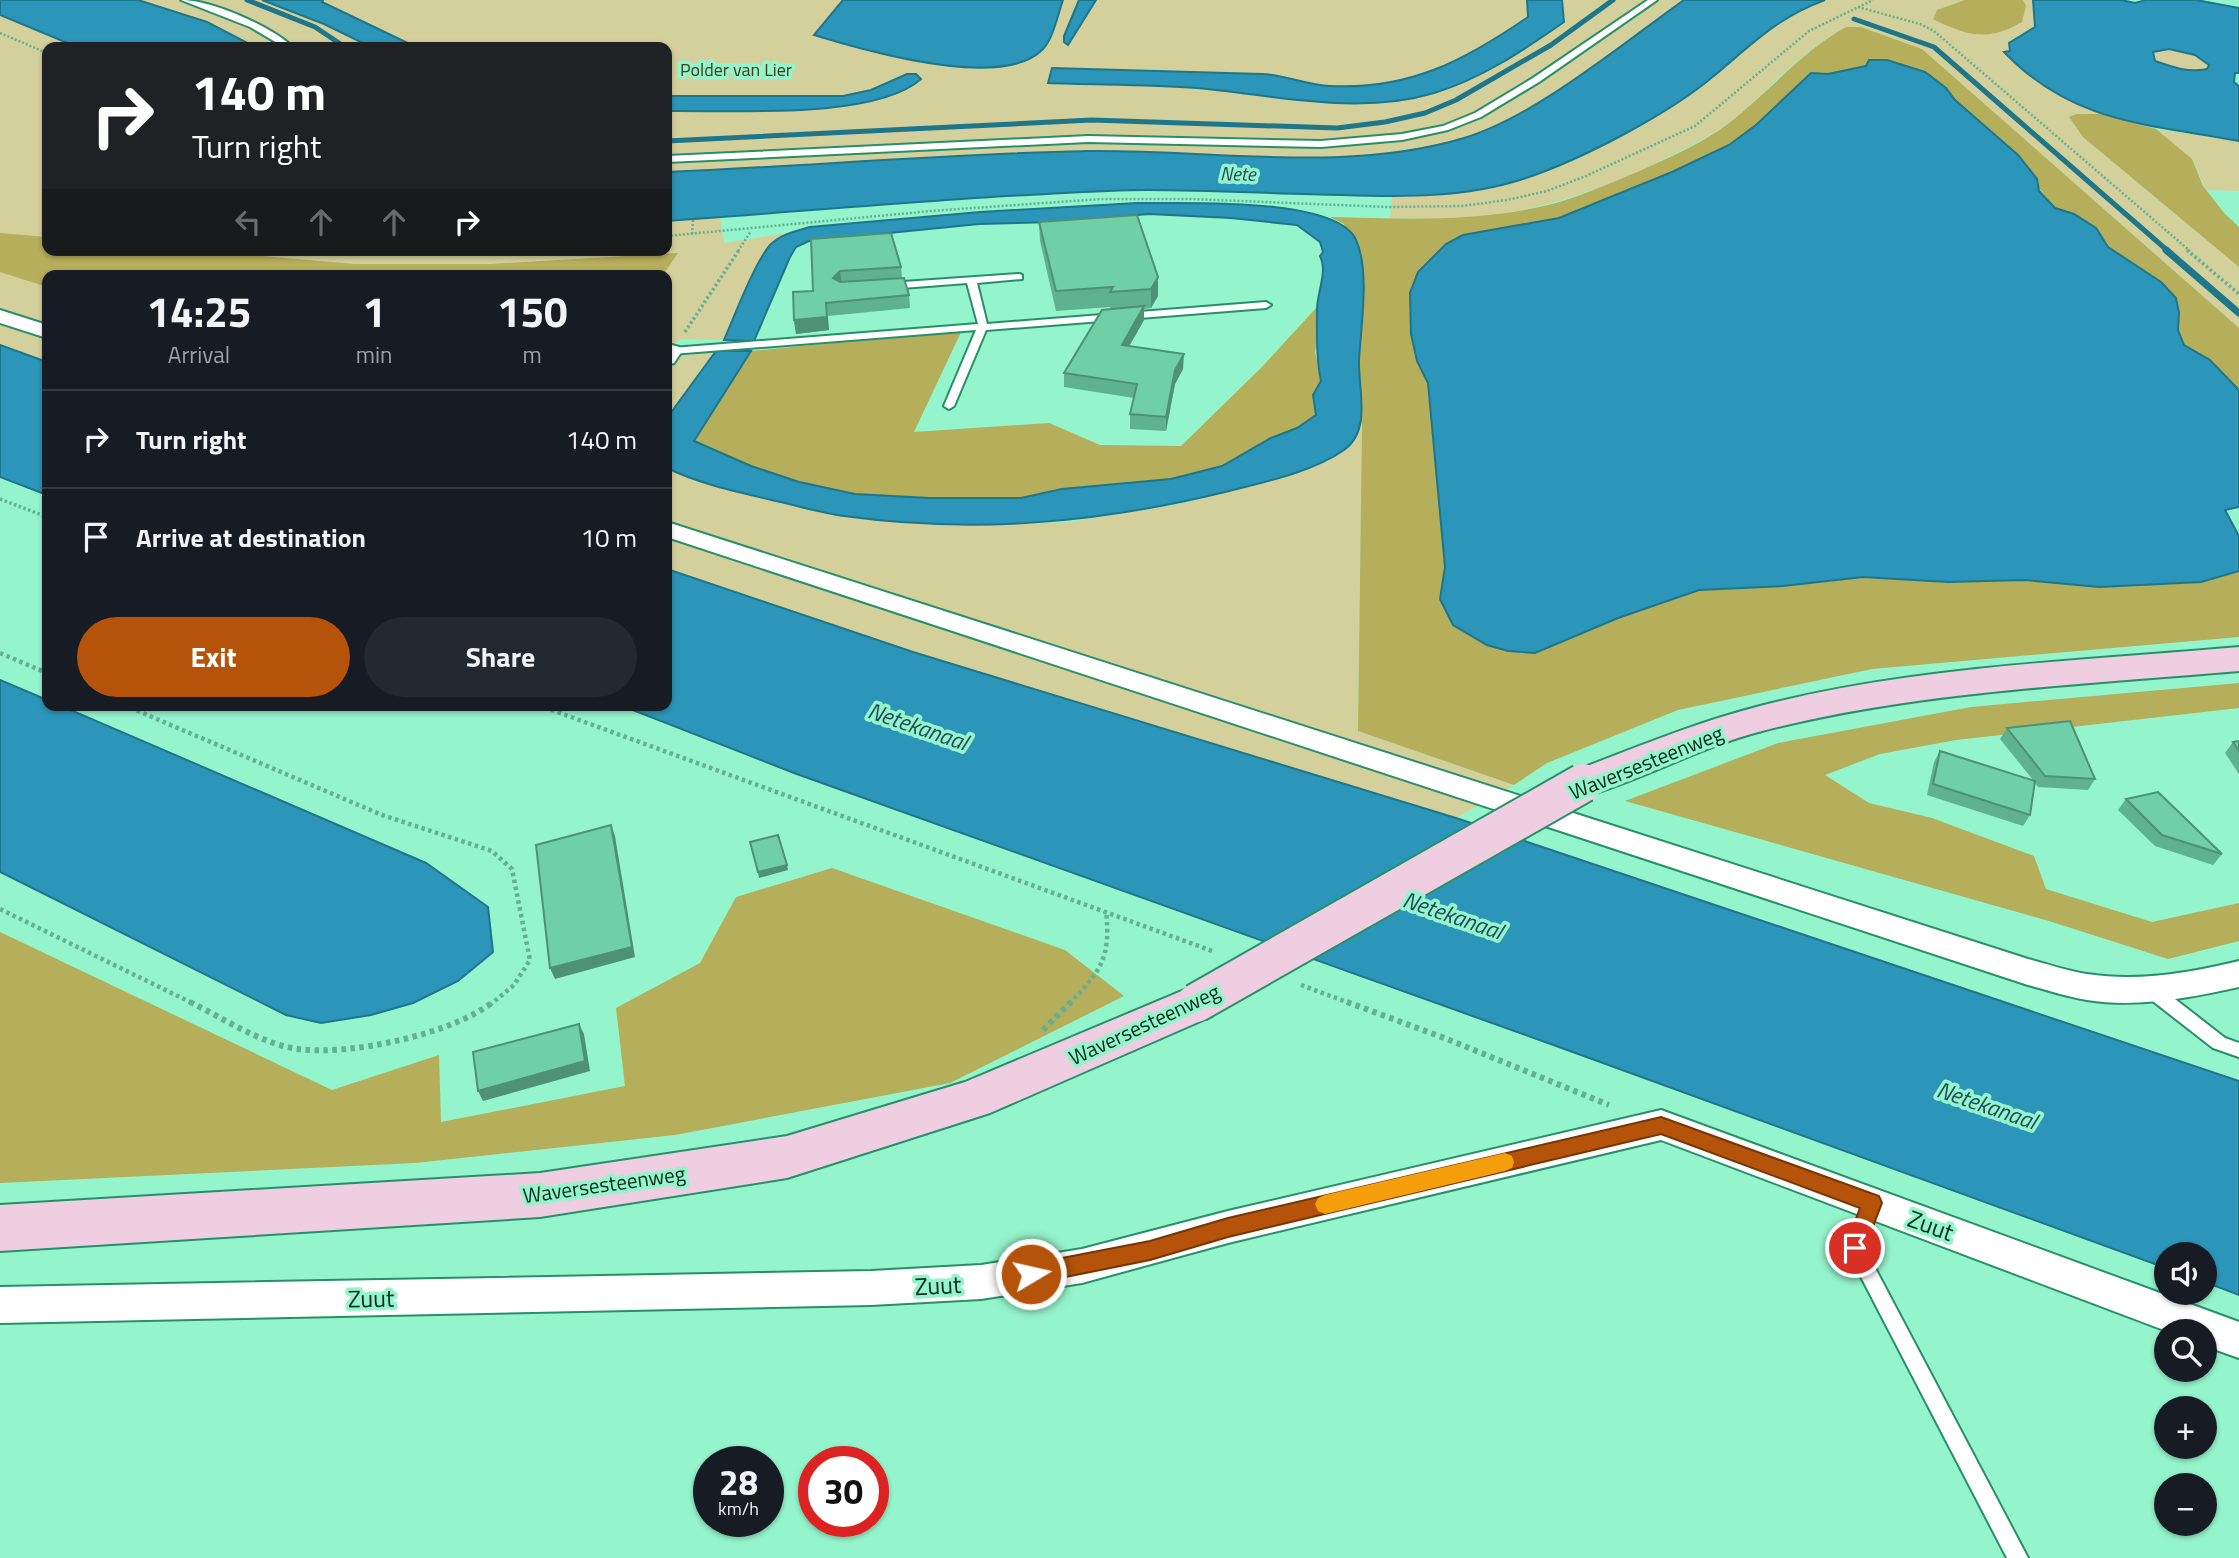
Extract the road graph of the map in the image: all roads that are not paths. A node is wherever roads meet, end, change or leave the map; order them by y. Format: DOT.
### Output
graph roads {
  1 [pos="185,0"];
  2 [pos="1653,0"];
  3 [pos="282,42"];
  4 [pos="672,159"];
  5 [pos="1018,277"];
  6 [pos="971,280"];
  7 [pos="881,287"];
  8 [pos="1266,305"];
  9 [pos="0,316"];
  10 [pos="983,326"];
  11 [pos="42,330"];
  12 [pos="672,355"];
  13 [pos="949,406"];
  14 [pos="672,531"];
  15 [pos="2239,659"];
  16 [pos="2239,974"];
  17 [pos="2151,989"];
  18 [pos="2239,1050"];
  19 [pos="1872,1203"];
  20 [pos="0,1228"];
  21 [pos="0,1305"];
  22 [pos="2239,1340"];
  23 [pos="2018,1558"];
  1 -- 3 [label="lane"];
  2 -- 4 [label="lane"];
  5 -- 6 [label="lane"];
  6 -- 7 [label="lane"];
  6 -- 10 [label="lane"];
  8 -- 10 [label="lane"];
  9 -- 11 [label="street"];
  10 -- 12 [label="lane"];
  10 -- 13 [label="lane"];
  14 -- 17 [label="street"];
  15 -- 20 [label="main road, Waversesteenweg, bridge"];
  16 -- 17 [label="street"];
  17 -- 18 [label="lane"];
  19 -- 21 [label="street, Zuut"];
  19 -- 22 [label="street, Zuut"];
  19 -- 23 [label="lane"];
}
